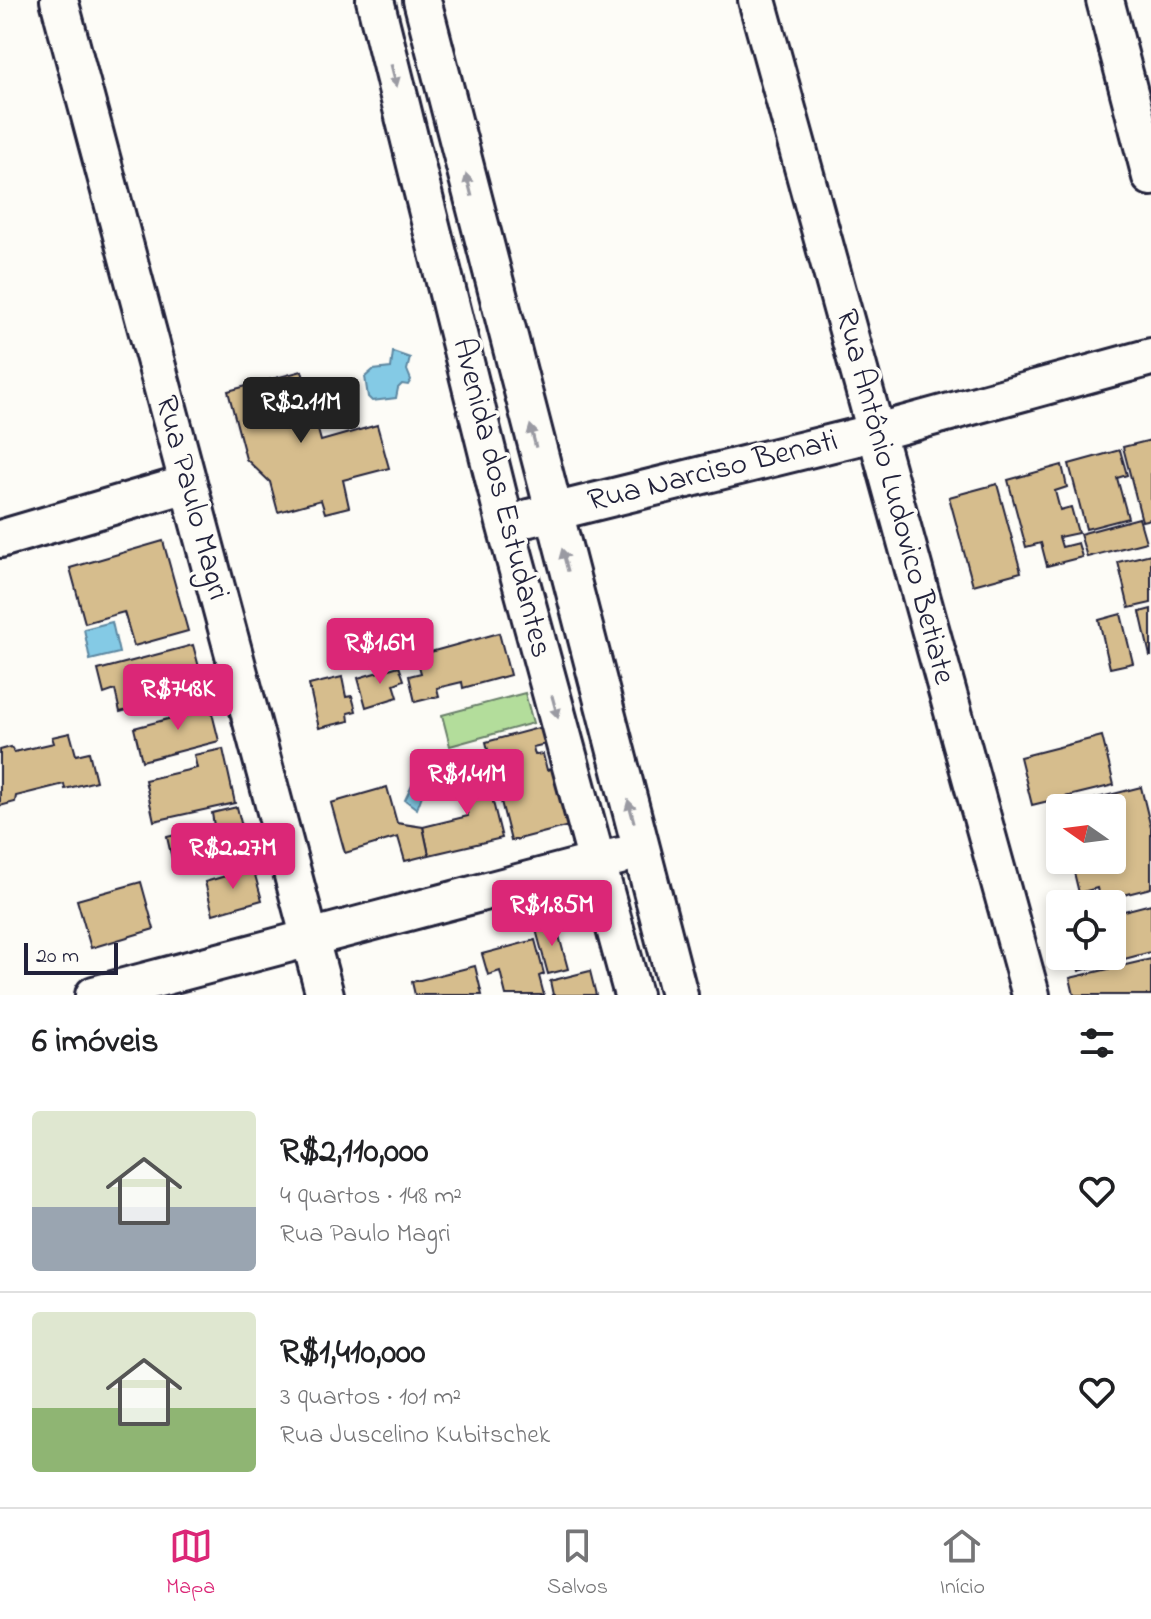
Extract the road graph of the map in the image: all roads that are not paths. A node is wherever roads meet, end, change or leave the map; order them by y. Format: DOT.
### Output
graph roads {
  1 [pos="59,0"];
  2 [pos="375,0"];
  3 [pos="422,0"];
  4 [pos="757,0"];
  5 [pos="1105,0"];
  6 [pos="1151,177"];
  7 [pos="1151,357"];
  8 [pos="877,432"];
  9 [pos="187,484"];
  10 [pos="553,512"];
  11 [pos="505,523"];
  12 [pos="0,539"];
  13 [pos="641,851"];
  14 [pos="597,862"];
  15 [pos="310,938"];
  16 [pos="94,995"];
  17 [pos="325,995"];
  18 [pos="633,995"];
  19 [pos="679,995"];
  20 [pos="1031,995"];
  1 -- 9 [label="street, Rua Paulo Magri"];
  2 -- 11 [label="street, Avenida dos Estudantes, one-way"];
  10 -- 3 [label="street, Avenida dos Estudantes, one-way"];
  4 -- 8 [label="street, Rua Antônio Ludovico Betiate"];
  5 -- 6 [label="street"];
  7 -- 8 [label="street, Rua Narciso Benati"];
  8 -- 10 [label="street, Rua Narciso Benati"];
  8 -- 20 [label="street, Rua Antônio Ludovico Betiate"];
  9 -- 12 [label="street"];
  9 -- 15 [label="street, Rua Paulo Magri"];
  10 -- 11 [label="street, Rua Narciso Benati"];
  13 -- 10 [label="street, Avenida dos Estudantes, one-way"];
  11 -- 14 [label="street, Avenida dos Estudantes, one-way"];
  13 -- 14 [label="street"];
  13 -- 19 [label="street, Avenida dos Estudantes"];
  14 -- 15 [label="street"];
  14 -- 18 [label="street, Avenida dos Estudantes"];
  15 -- 16 [label="street"];
  15 -- 17 [label="street, Rua Paulo Magri"];
}
